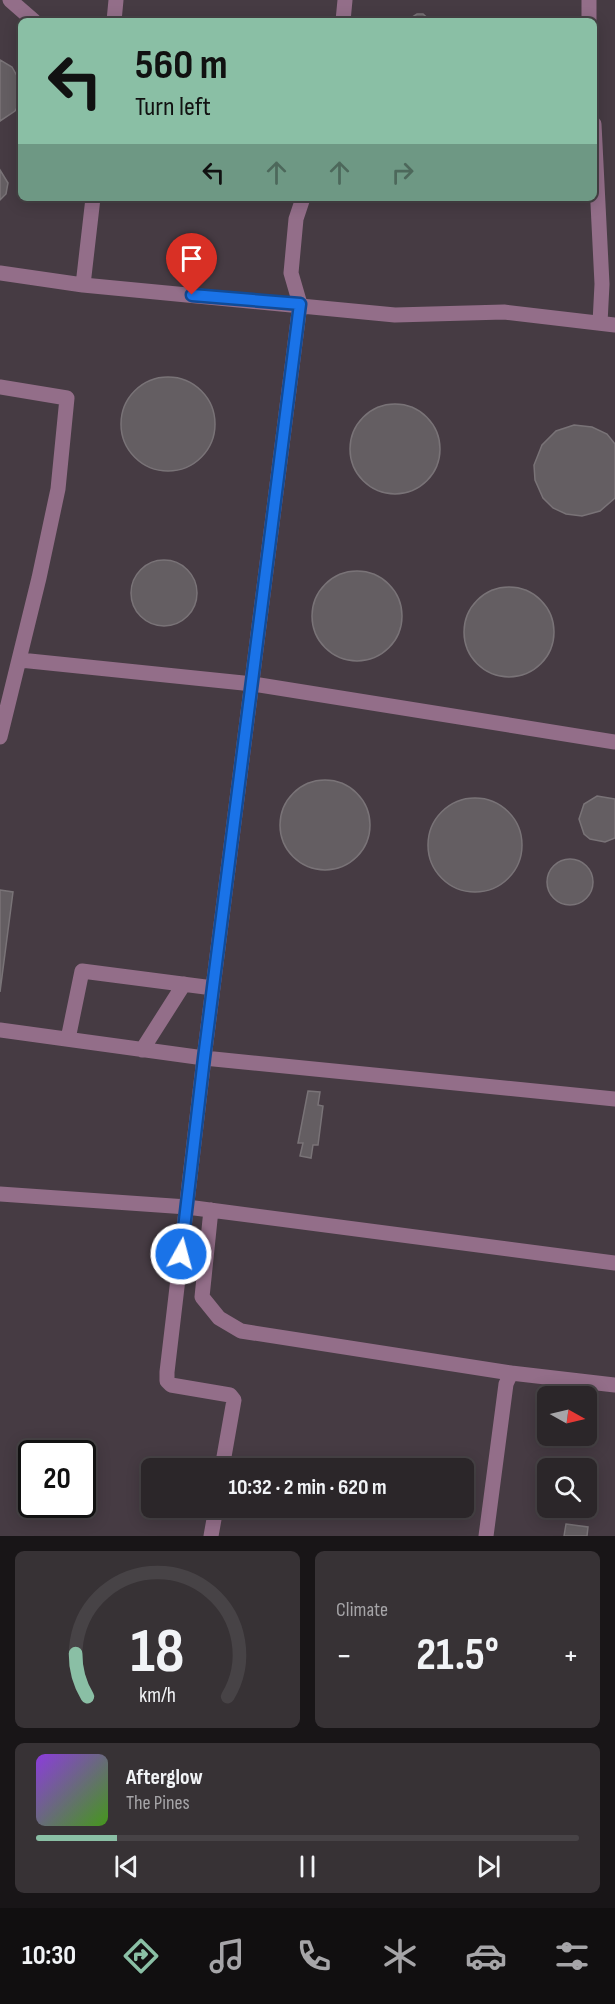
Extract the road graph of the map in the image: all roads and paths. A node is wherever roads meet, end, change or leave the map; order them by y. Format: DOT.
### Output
graph roads {
  1 [pos="10,0"];
  2 [pos="116,0"];
  3 [pos="345,0"];
  4 [pos="589,0"];
  5 [pos="31,18"];
  6 [pos="114,18"];
  7 [pos="343,18"];
  8 [pos="589,18"];
  9 [pos="597,184"];
  10 [pos="93,201"];
  11 [pos="302,201"];
  12 [pos="0,273"];
  13 [pos="83,285"];
  14 [pos="300,304"];
  15 [pos="608,324"];
  16 [pos="0,387"];
  17 [pos="20,660"];
  18 [pos="253,684"];
  19 [pos="0,736"];
  20 [pos="615,742"];
  21 [pos="184,984"];
  22 [pos="213,988"];
  23 [pos="0,1030"];
  24 [pos="68,1039"];
  25 [pos="142,1050"];
  26 [pos="204,1058"];
  27 [pos="615,1099"];
  28 [pos="0,1194"];
  29 [pos="187,1207"];
  30 [pos="211,1210"];
  31 [pos="615,1263"];
  32 [pos="511,1373"];
  33 [pos="615,1385"];
  34 [pos="224,1458"];
  35 [pos="214,1518"];
  36 [pos="211,1536"];
  37 [pos="486,1536"];
  1 -- 5 [label="lane"];
  2 -- 6 [label="lane"];
  3 -- 7 [label="lane"];
  4 -- 8 [label="lane"];
  9 -- 15 [label="lane"];
  10 -- 13 [label="lane"];
  11 -- 14 [label="lane"];
  12 -- 13 [label="lane"];
  13 -- 14 [label="lane"];
  14 -- 15 [label="lane"];
  14 -- 18 [label="lane"];
  16 -- 17 [label="lane"];
  17 -- 18 [label="lane"];
  17 -- 19 [label="lane"];
  18 -- 20 [label="lane"];
  18 -- 22 [label="lane"];
  21 -- 22 [label="lane"];
  21 -- 24 [label="lane"];
  21 -- 25 [label="lane"];
  22 -- 26 [label="lane"];
  23 -- 24 [label="lane"];
  24 -- 25 [label="lane"];
  25 -- 26 [label="lane"];
  26 -- 27 [label="lane"];
  26 -- 29 [label="lane"];
  28 -- 29 [label="lane"];
  29 -- 30 [label="lane"];
  29 -- 34 [label="lane"];
  30 -- 31 [label="lane"];
  30 -- 32 [label="lane"];
  32 -- 33 [label="lane"];
  32 -- 37 [label="lane"];
  35 -- 36 [label="lane"];
}
